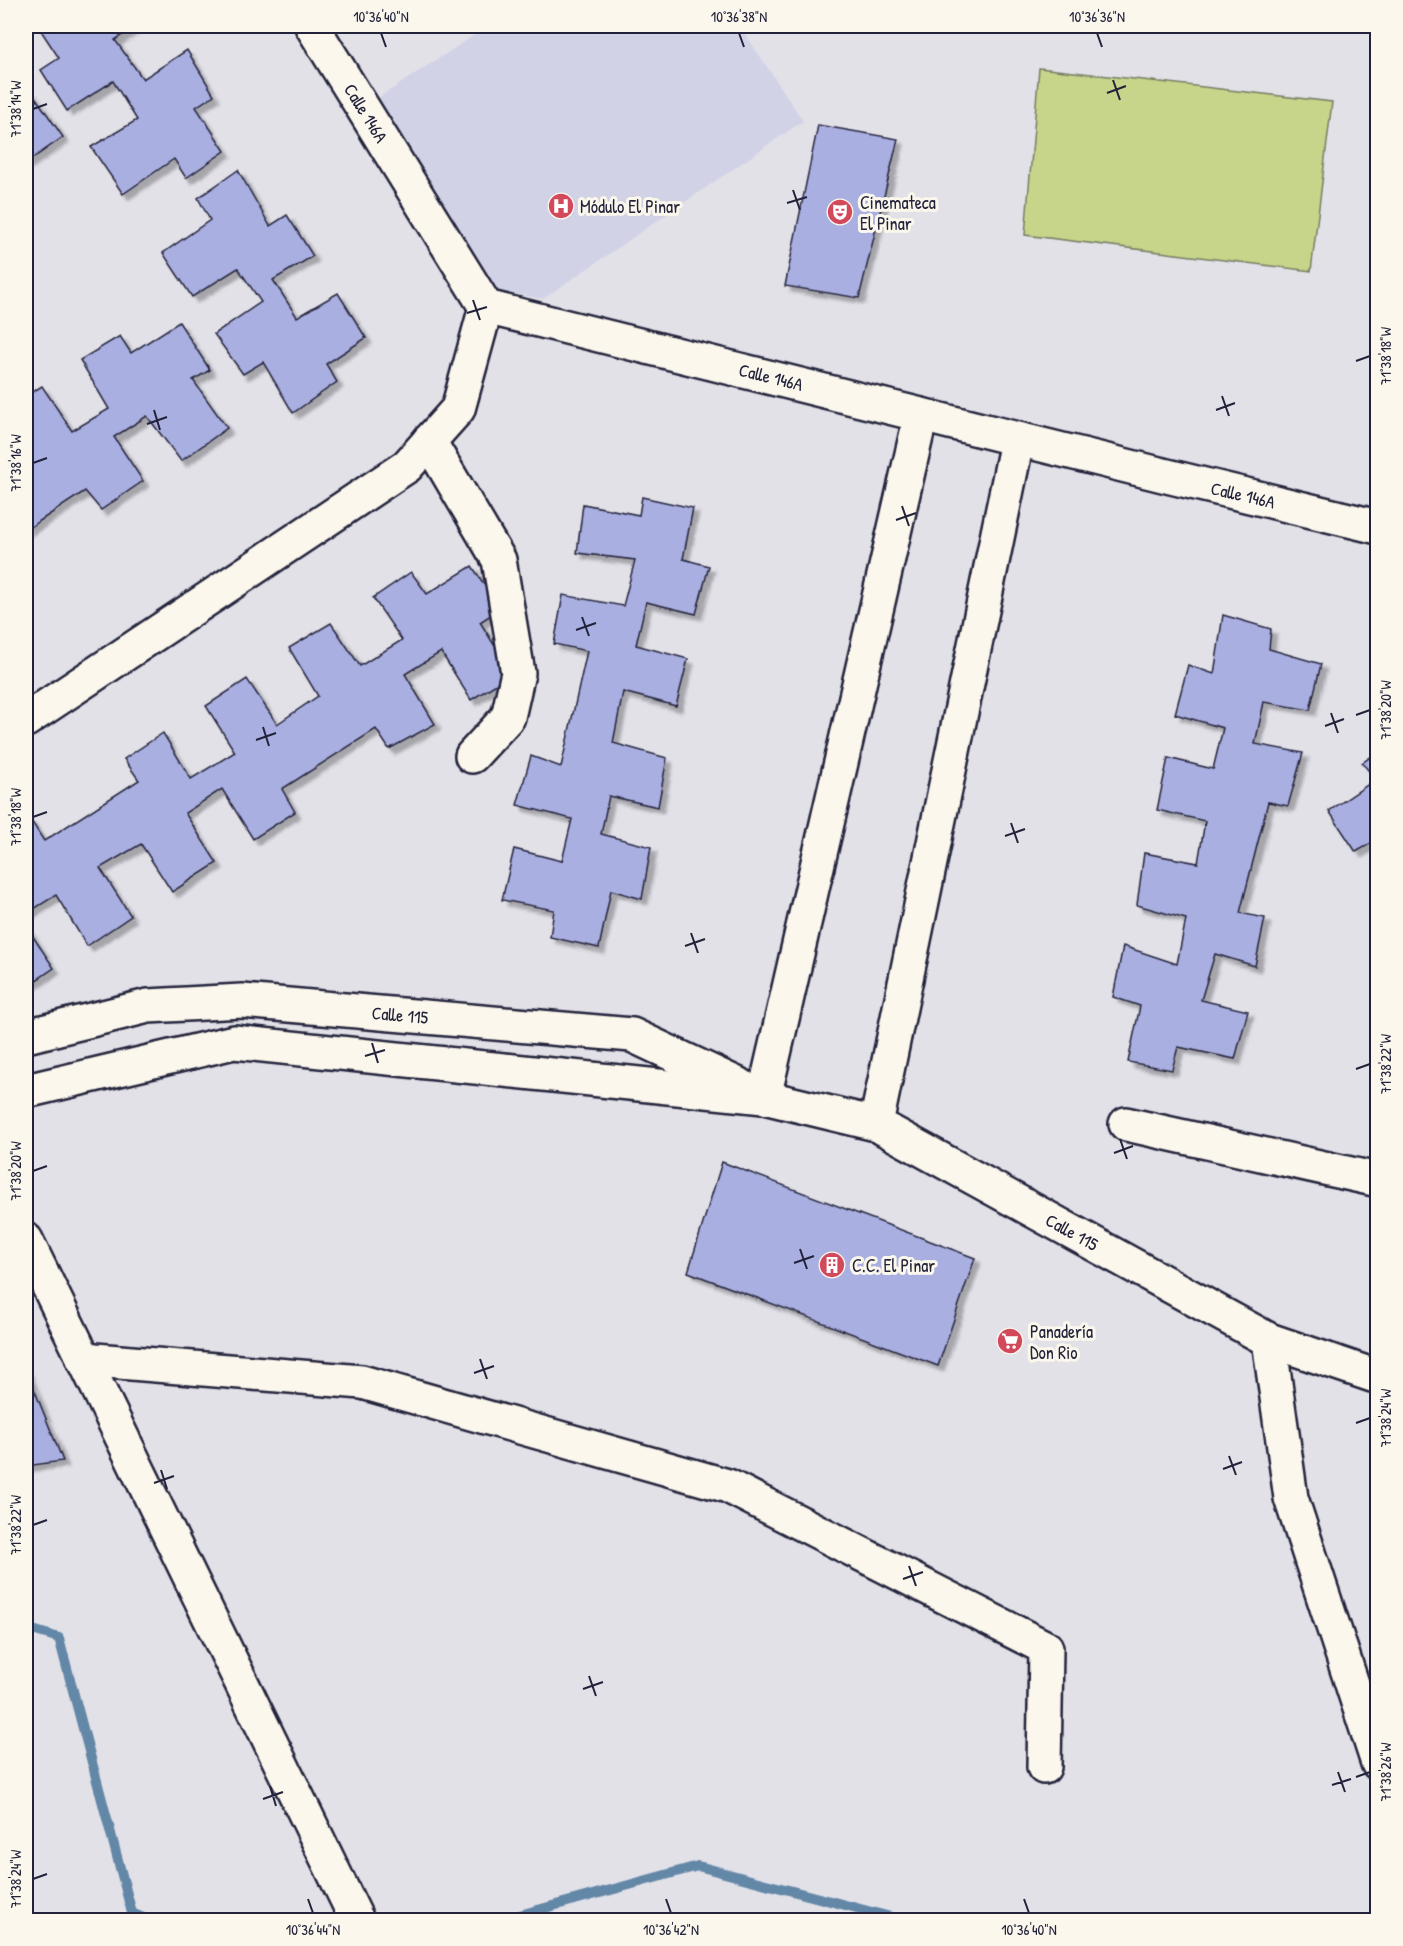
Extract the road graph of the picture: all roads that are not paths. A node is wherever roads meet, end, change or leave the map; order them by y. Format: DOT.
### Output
graph roads {
  1 [pos="312,26"];
  2 [pos="486,307"];
  3 [pos="921,415"];
  4 [pos="429,441"];
  5 [pos="1017,441"];
  6 [pos="1377,526"];
  7 [pos="26,720"];
  8 [pos="472,756"];
  9 [pos="26,1036"];
  10 [pos="26,1091"];
  11 [pos="764,1097"];
  12 [pos="876,1124"];
  13 [pos="1126,1124"];
  14 [pos="1377,1180"];
  15 [pos="26,1240"];
  16 [pos="1269,1340"];
  17 [pos="83,1359"];
  18 [pos="1377,1377"];
  19 [pos="1377,1763"];
  20 [pos="1044,1767"];
  21 [pos="357,1920"];
  1 -- 2 [label="street, Calle 146A"];
  2 -- 3 [label="street, Calle 146A"];
  2 -- 4 [label="street"];
  3 -- 5 [label="street, Calle 146A"];
  3 -- 11 [label="street"];
  4 -- 7 [label="street"];
  4 -- 8 [label="street"];
  5 -- 6 [label="street, Calle 146A"];
  5 -- 12 [label="street"];
  9 -- 11 [label="street, Calle 115"];
  10 -- 11 [label="street, Calle 115"];
  11 -- 12 [label="street, Calle 115"];
  12 -- 16 [label="street, Calle 115"];
  13 -- 14 [label="street"];
  15 -- 17 [label="street"];
  16 -- 18 [label="street, Calle 115"];
  16 -- 19 [label="street"];
  17 -- 20 [label="street"];
  17 -- 21 [label="street"];
}
